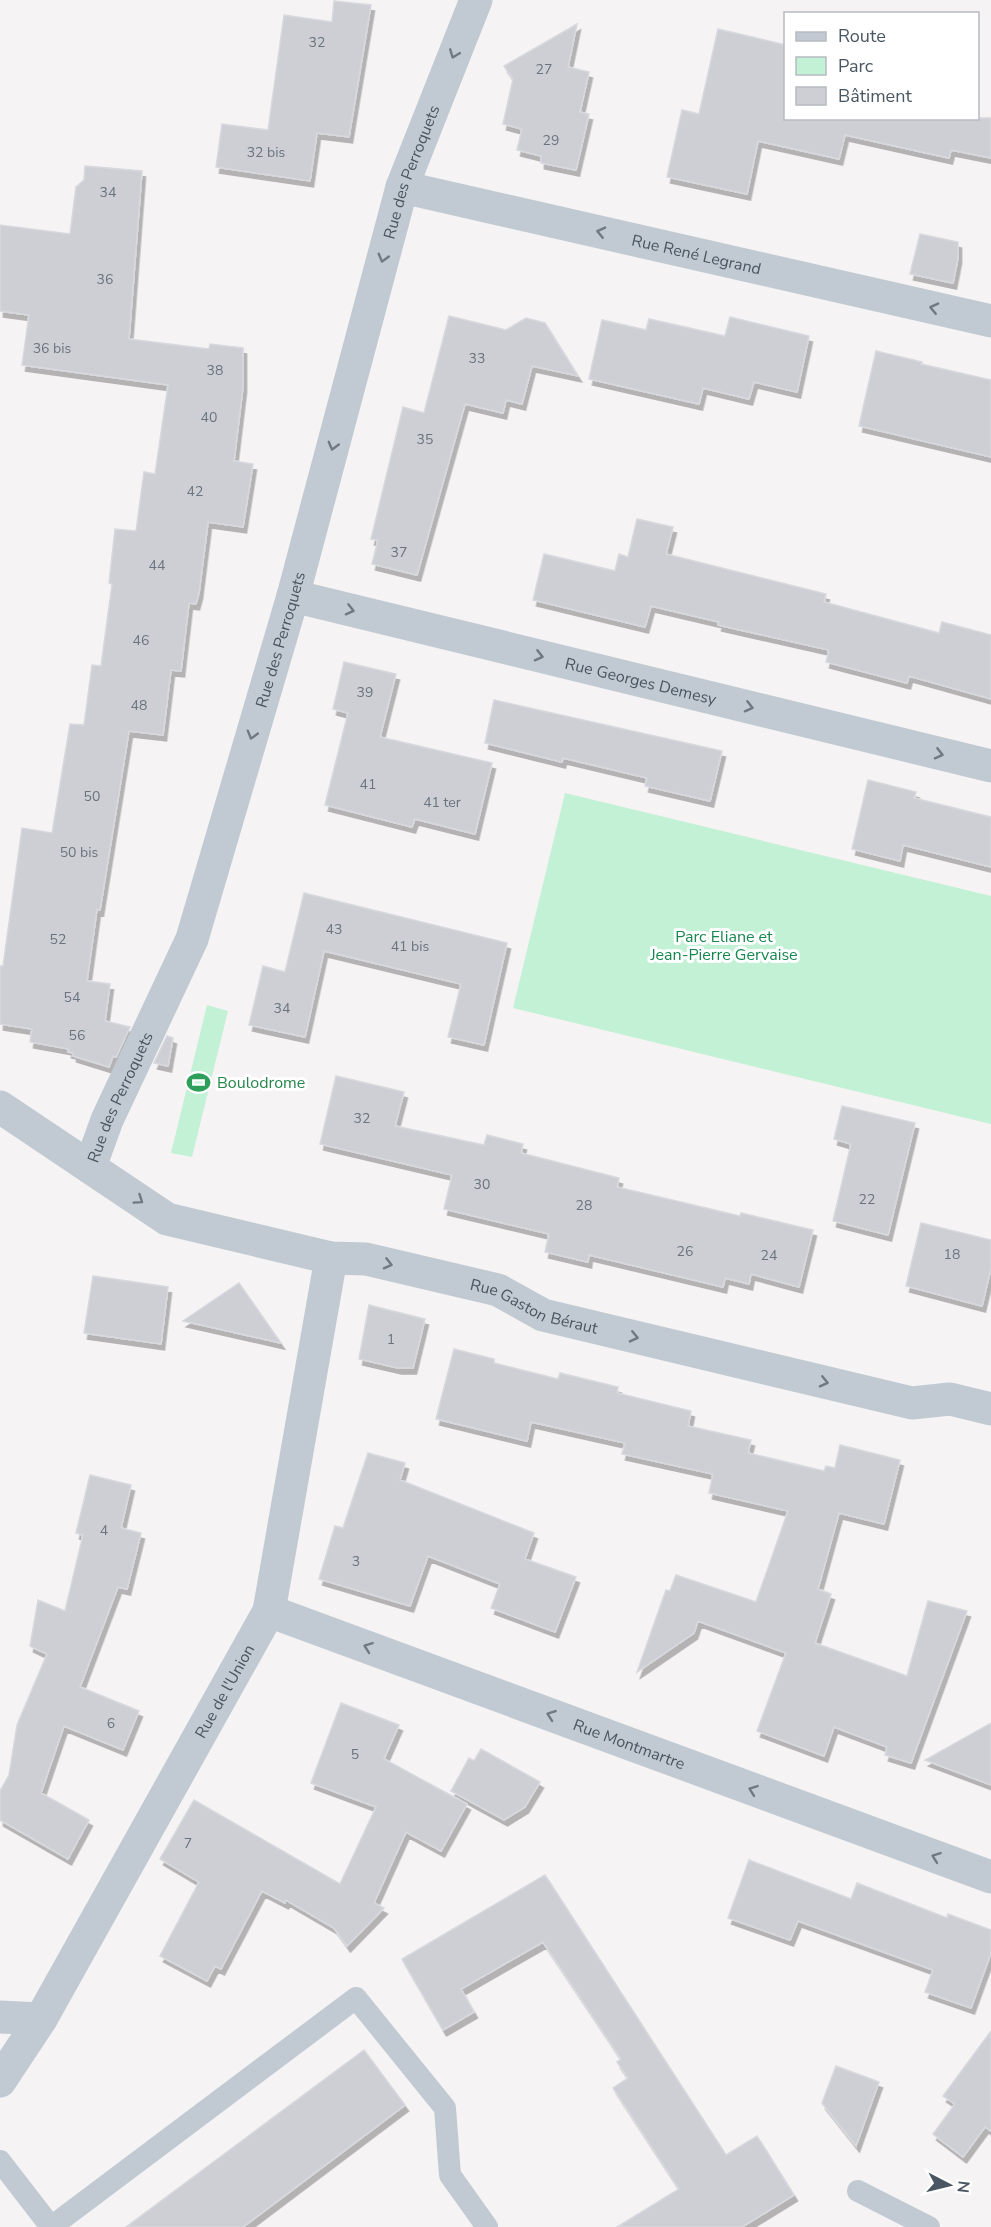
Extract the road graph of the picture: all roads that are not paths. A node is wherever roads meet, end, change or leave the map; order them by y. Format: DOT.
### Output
graph roads {
  1 [pos="476,0"];
  2 [pos="402,187"];
  3 [pos="991,321"];
  4 [pos="293,596"];
  5 [pos="991,766"];
  6 [pos="0,1107"];
  7 [pos="90,1167"];
  8 [pos="331,1258"];
  9 [pos="991,1409"];
  10 [pos="269,1611"];
  11 [pos="991,1877"];
  12 [pos="0,2017"];
  13 [pos="40,2019"];
  14 [pos="0,2081"];
  15 [pos="0,2161"];
  16 [pos="858,2191"];
  17 [pos="51,2227"];
  18 [pos="487,2227"];
  19 [pos="929,2227"];
  1 -- 2 [label="street, Rue des Perroquets, one-way"];
  3 -- 2 [label="street, Rue René Legrand, one-way"];
  2 -- 4 [label="street, Rue des Perroquets, one-way"];
  4 -- 5 [label="street, Rue Georges Demesy, one-way"];
  4 -- 7 [label="street, Rue des Perroquets, one-way"];
  6 -- 7 [label="street, Rue des Perroquets"];
  7 -- 8 [label="street, Rue Gaston Béraut, one-way"];
  8 -- 9 [label="street, Rue Gaston Béraut, one-way"];
  8 -- 10 [label="street, Rue de l'Union"];
  11 -- 10 [label="street, Rue Montmartre, one-way"];
  10 -- 13 [label="street, Rue de l'Union"];
  12 -- 13 [label="street"];
  13 -- 14 [label="street, Rue de l'Union"];
  15 -- 17 [label="lane"];
  16 -- 19 [label="lane"];
  17 -- 18 [label="lane"];
}
